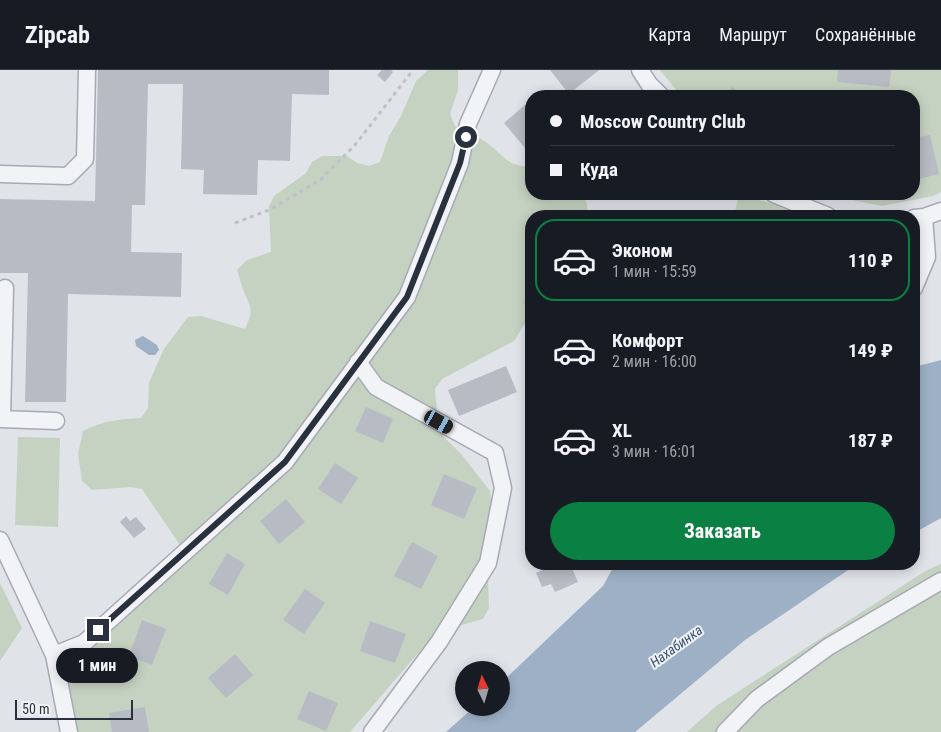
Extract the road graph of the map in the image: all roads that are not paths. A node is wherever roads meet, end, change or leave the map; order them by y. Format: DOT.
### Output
graph roads {
  1 [pos="87,70"];
  2 [pos="492,70"];
  3 [pos="640,70"];
  4 [pos="655,90"];
  5 [pos="0,174"];
  6 [pos="789,200"];
  7 [pos="813,210"];
  8 [pos="941,211"];
  9 [pos="920,218"];
  10 [pos="920,223"];
  11 [pos="920,273"];
  12 [pos="6,288"];
  13 [pos="358,362"];
  14 [pos="1,419"];
  15 [pos="56,421"];
  16 [pos="0,540"];
  17 [pos="941,581"];
  18 [pos="54,655"];
  19 [pos="69,732"];
  20 [pos="372,732"];
  21 [pos="725,732"];
  1 -- 5 [label="street"];
  2 -- 13 [label="street"];
  3 -- 4 [label="street"];
  6 -- 7 [label="street"];
  8 -- 9 [label="street"];
  10 -- 11 [label="street"];
  12 -- 14 [label="street"];
  13 -- 18 [label="street"];
  13 -- 20 [label="street"];
  14 -- 15 [label="street"];
  16 -- 18 [label="street"];
  17 -- 21 [label="street"];
  18 -- 19 [label="street"];
}
